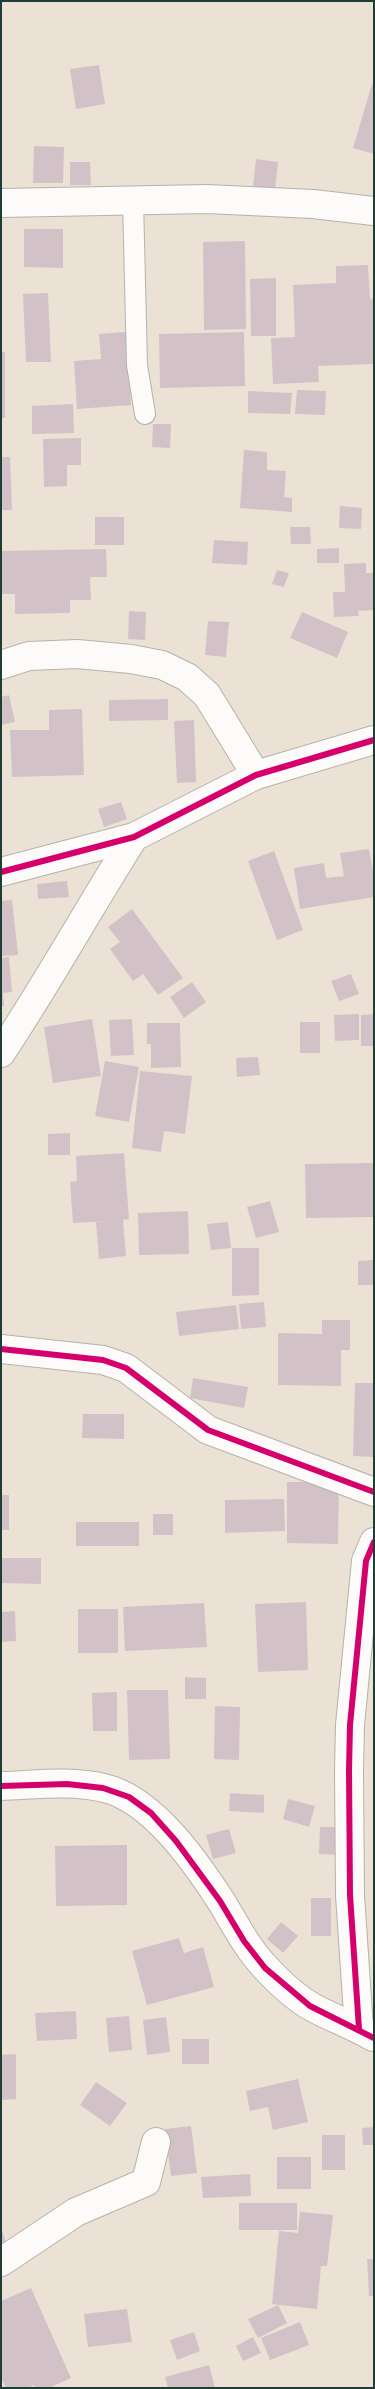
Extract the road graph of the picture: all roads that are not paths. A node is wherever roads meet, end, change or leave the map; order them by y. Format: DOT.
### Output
graph roads {
  1 [pos="133,200"];
  2 [pos="1,203"];
  3 [pos="374,211"];
  4 [pos="145,414"];
  5 [pos="1,665"];
  6 [pos="374,740"];
  7 [pos="256,776"];
  8 [pos="134,837"];
  9 [pos="1,872"];
  10 [pos="1,1053"];
  11 [pos="1,1349"];
  12 [pos="374,1492"];
  13 [pos="374,1542"];
  14 [pos="1,1786"];
  15 [pos="367,2033"];
  16 [pos="156,2142"];
  17 [pos="1,2262"];
  1 -- 2 [label="street"];
  1 -- 3 [label="street"];
  1 -- 4 [label="lane"];
  5 -- 7 [label="street"];
  6 -- 7 [label="street"];
  7 -- 8 [label="street"];
  8 -- 9 [label="street"];
  8 -- 10 [label="street"];
  11 -- 12 [label="street"];
  13 -- 15 [label="street"];
  14 -- 15 [label="street"];
  16 -- 17 [label="street"];
}
